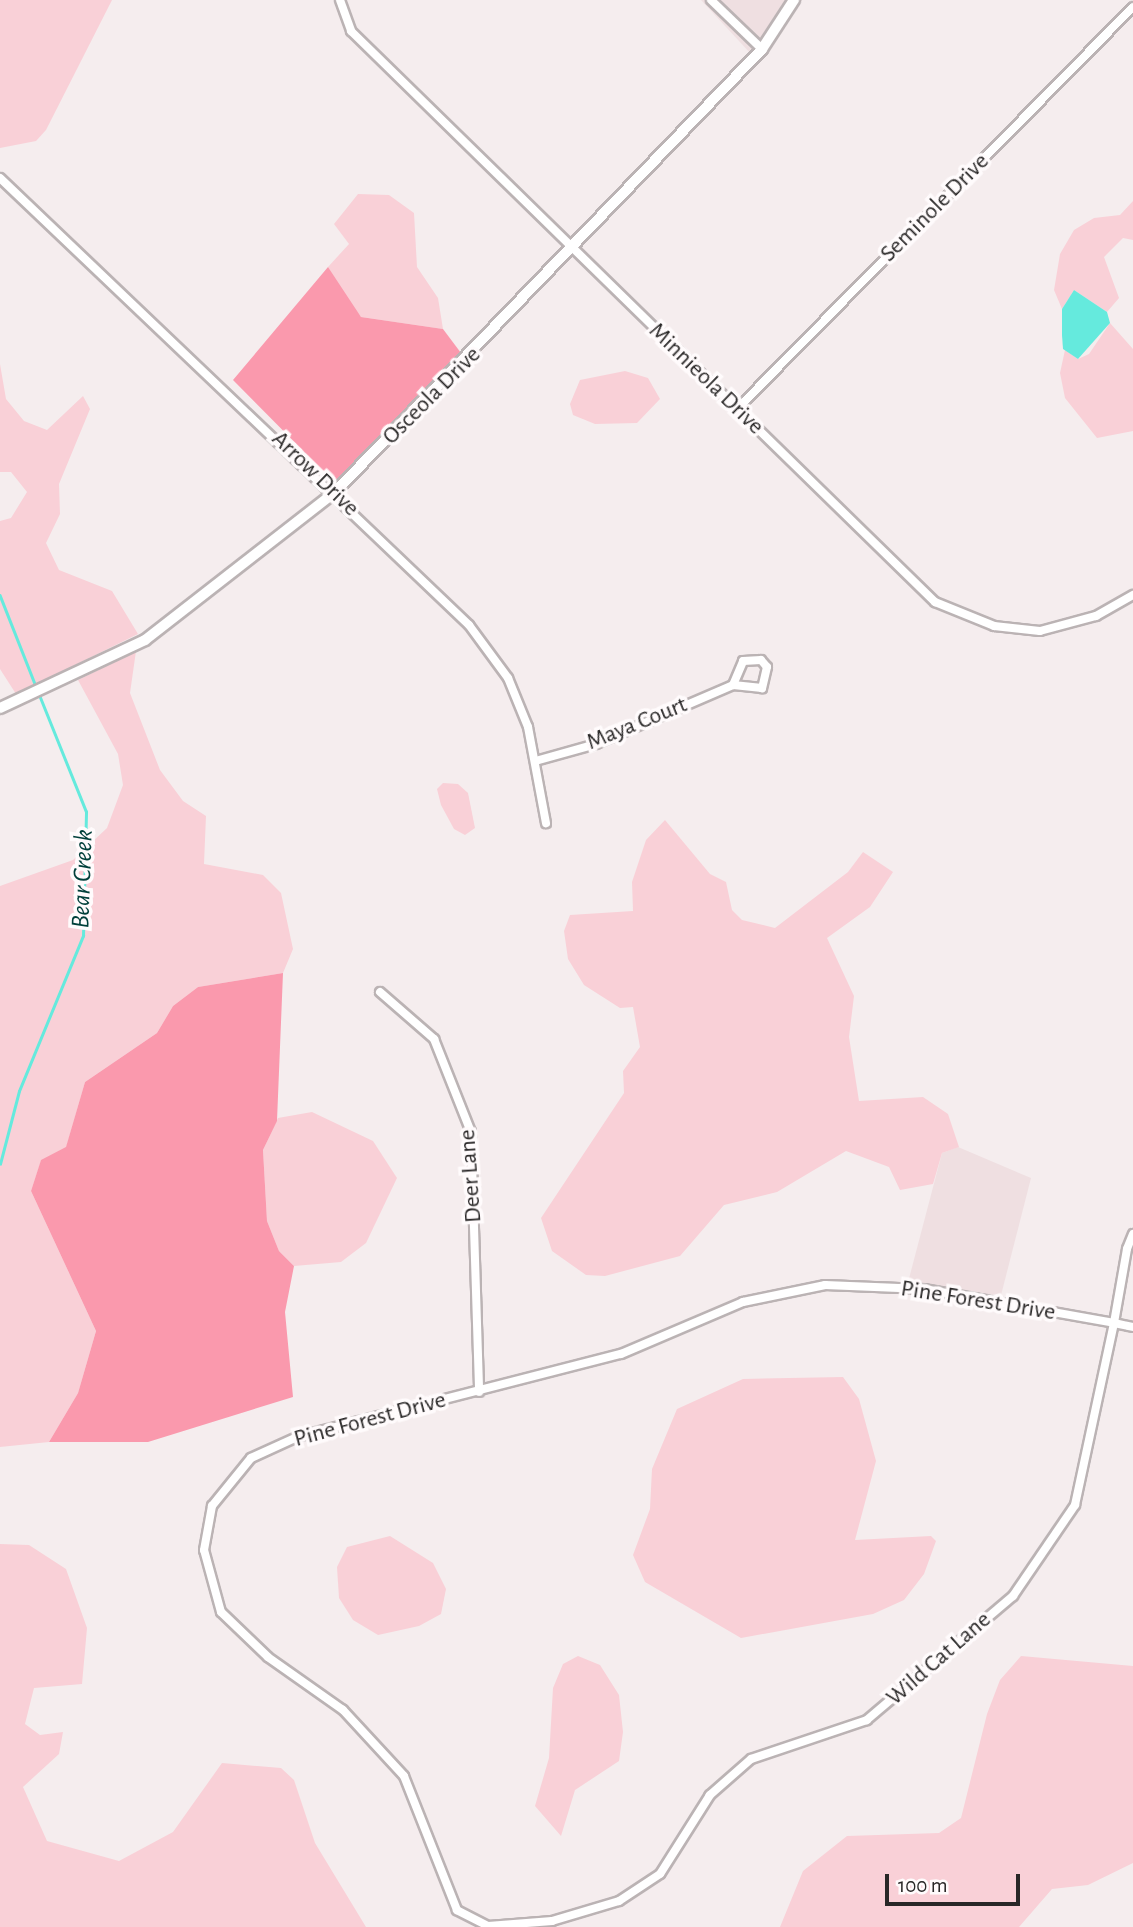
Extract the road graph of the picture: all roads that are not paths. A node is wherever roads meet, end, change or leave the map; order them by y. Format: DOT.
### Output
graph roads {
  1 [pos="340,0"];
  2 [pos="711,0"];
  3 [pos="794,0"];
  4 [pos="1133,7"];
  5 [pos="762,48"];
  6 [pos="0,178"];
  7 [pos="572,252"];
  8 [pos="737,409"];
  9 [pos="335,492"];
  10 [pos="1133,595"];
  11 [pos="733,685"];
  12 [pos="0,708"];
  13 [pos="539,760"];
  14 [pos="546,823"];
  15 [pos="380,992"];
  16 [pos="1133,1234"];
  17 [pos="1114,1323"];
  18 [pos="1133,1327"];
  19 [pos="479,1392"];
  20 [pos="552,1924"];
  1 -- 7 [label="street, Minnieola Drive"];
  2 -- 5 [label="street"];
  3 -- 5 [label="street, Osceola Drive"];
  4 -- 8 [label="street, Seminole Drive"];
  5 -- 7 [label="street, Osceola Drive"];
  6 -- 9 [label="street, Arrow Drive"];
  7 -- 8 [label="street, Minnieola Drive"];
  7 -- 9 [label="street, Osceola Drive"];
  8 -- 10 [label="street, Minnieola Drive"];
  9 -- 12 [label="street, Osceola Drive"];
  9 -- 13 [label="street, Arrow Drive"];
  11 -- 11 [label="street, Maya Court"];
  11 -- 13 [label="street, Maya Court"];
  13 -- 14 [label="street, Arrow Drive"];
  15 -- 19 [label="street, Deer Lane"];
  16 -- 17 [label="street, Wild Cat Lane"];
  17 -- 18 [label="street, Pine Forest Drive"];
  17 -- 19 [label="street, Pine Forest Drive"];
  17 -- 20 [label="street, Wild Cat Lane"];
  19 -- 20 [label="street, Pine Forest Drive"];
}
